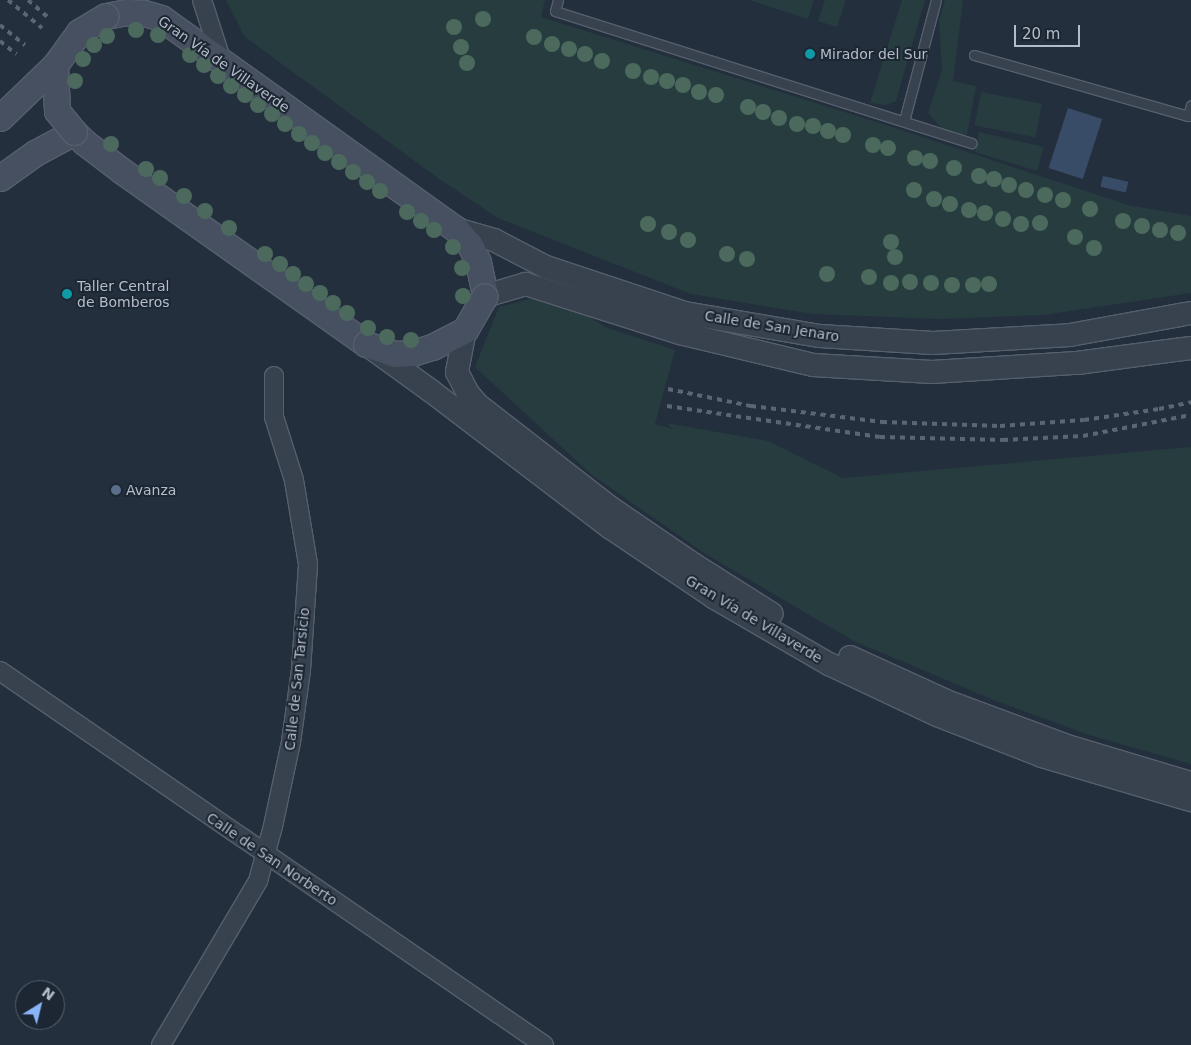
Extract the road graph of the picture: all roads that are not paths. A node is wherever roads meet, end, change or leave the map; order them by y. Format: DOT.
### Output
graph roads {
  1 [pos="127,0"];
  2 [pos="558,0"];
  3 [pos="936,0"];
  4 [pos="203,4"];
  5 [pos="106,16"];
  6 [pos="974,55"];
  7 [pos="221,59"];
  8 [pos="55,65"];
  9 [pos="1191,105"];
  10 [pos="0,118"];
  11 [pos="904,121"];
  12 [pos="74,132"];
  13 [pos="972,143"];
  14 [pos="0,178"];
  15 [pos="456,229"];
  16 [pos="485,296"];
  17 [pos="1191,313"];
  18 [pos="683,323"];
  19 [pos="464,330"];
  20 [pos="366,344"];
  21 [pos="1191,348"];
  22 [pos="274,376"];
  23 [pos="0,671"];
  24 [pos="1191,783"];
  25 [pos="1191,800"];
  26 [pos="265,855"];
  27 [pos="161,1045"];
  28 [pos="544,1045"];
  1 -- 5 [label="street"];
  2 -- 11 [label="lane"];
  3 -- 11 [label="lane"];
  4 -- 7 [label="street"];
  5 -- 7 [label="main road, Gran Vía de Villaverde"];
  5 -- 8 [label="main road, Gran Vía de Villaverde, bridge"];
  6 -- 9 [label="lane"];
  7 -- 15 [label="main road, Gran Vía de Villaverde"];
  8 -- 10 [label="main road, bridge"];
  8 -- 12 [label="main road, Gran Vía de Villaverde, bridge"];
  11 -- 13 [label="lane"];
  12 -- 14 [label="main road"];
  12 -- 20 [label="main road, Gran Vía de Villaverde"];
  15 -- 16 [label="main road, Gran Vía de Villaverde"];
  15 -- 18 [label="street, Calle de San Jenaro"];
  16 -- 18 [label="street, Calle de San Jenaro"];
  16 -- 19 [label="main road, Gran Vía de Villaverde, bridge"];
  17 -- 18 [label="street, Calle de San Jenaro"];
  18 -- 21 [label="street, Calle de San Jenaro"];
  19 -- 20 [label="main road, Gran Vía de Villaverde, bridge"];
  19 -- 24 [label="street, Gran Vía de Villaverde, bridge"];
  20 -- 25 [label="street, Gran Vía de Villaverde, bridge"];
  22 -- 26 [label="street, Calle de San Tarsicio"];
  23 -- 26 [label="street, Calle de San Norberto"];
  26 -- 27 [label="street, Calle de San Tarsicio"];
  26 -- 28 [label="street, Calle de San Norberto"];
}
